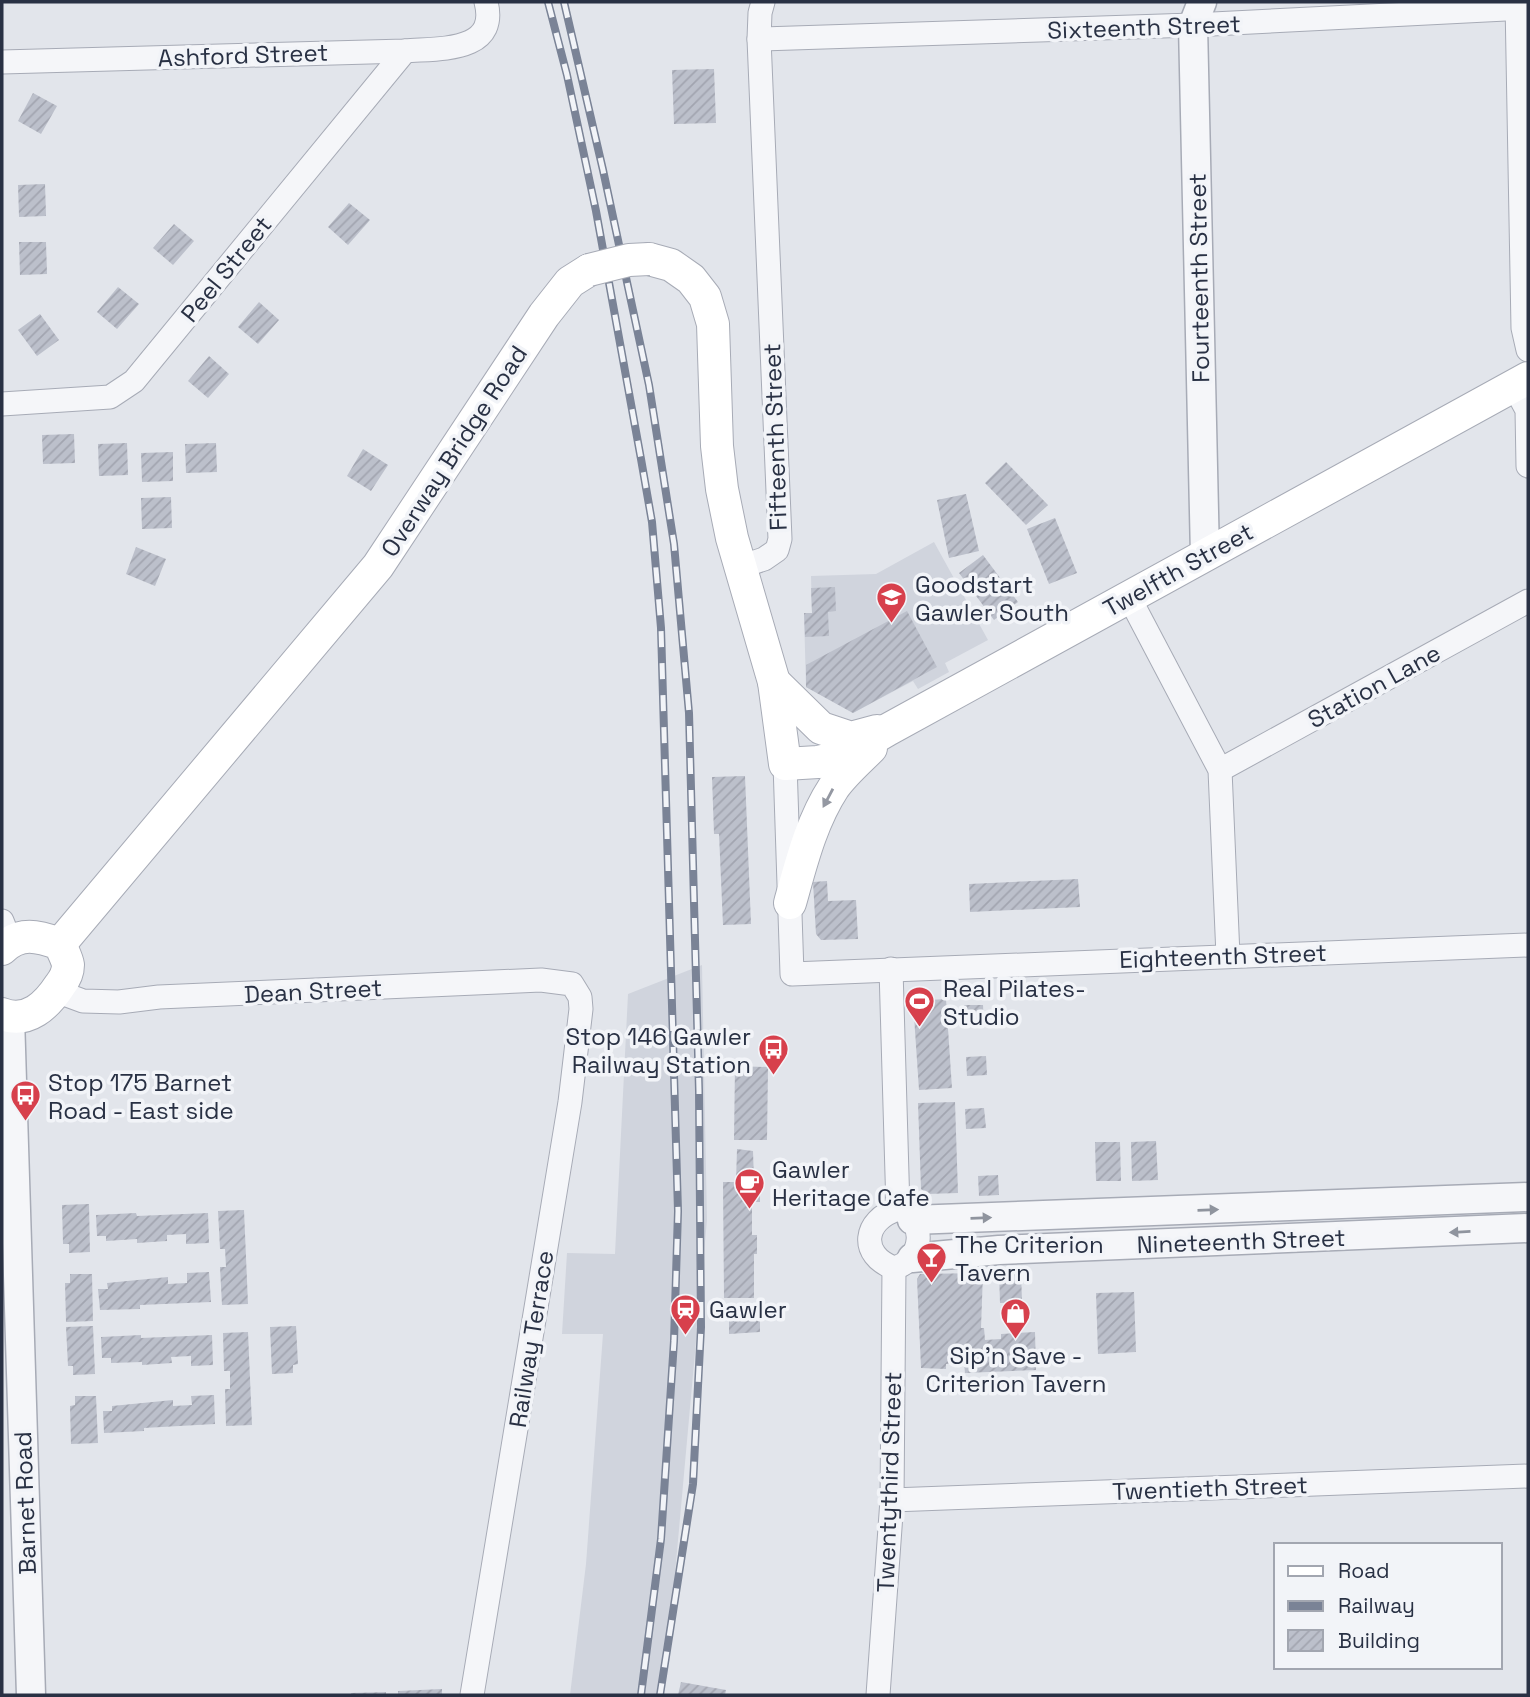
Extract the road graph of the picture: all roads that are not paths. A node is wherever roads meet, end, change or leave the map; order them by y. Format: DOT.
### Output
graph roads {
  1 [pos="486,2"];
  2 [pos="763,2"];
  3 [pos="1521,6"];
  4 [pos="1197,14"];
  5 [pos="759,39"];
  6 [pos="405,51"];
  7 [pos="2,62"];
  8 [pos="1528,350"];
  9 [pos="1521,382"];
  10 [pos="2,404"];
  11 [pos="1528,466"];
  12 [pos="1205,555"];
  13 [pos="740,567"];
  14 [pos="1129,597"];
  15 [pos="1528,601"];
  16 [pos="774,682"];
  17 [pos="889,729"];
  18 [pos="785,764"];
  19 [pos="1220,770"];
  20 [pos="790,903"];
  21 [pos="5,937"];
  22 [pos="60,944"];
  23 [pos="1528,945"];
  24 [pos="1228,956"];
  25 [pos="891,969"];
  26 [pos="572,984"];
  27 [pos="56,991"];
  28 [pos="6,1015"];
  29 [pos="1528,1197"];
  30 [pos="905,1215"];
  31 [pos="1528,1228"];
  32 [pos="903,1263"];
  33 [pos="1528,1476"];
  34 [pos="892,1500"];
  35 [pos="31,1695"];
  36 [pos="472,1695"];
  37 [pos="878,1695"];
  1 -- 6 [label="street, Ashford Street"];
  2 -- 5 [label="street, Fifteenth Street"];
  3 -- 4 [label="street, Sixteenth Street"];
  3 -- 8 [label="street"];
  4 -- 5 [label="street, Sixteenth Street"];
  4 -- 12 [label="street, Fourteenth Street"];
  5 -- 13 [label="street, Fifteenth Street"];
  6 -- 7 [label="street, Ashford Street"];
  6 -- 10 [label="street, Peel Street"];
  9 -- 11 [label="street"];
  9 -- 12 [label="main road, Twelfth Street"];
  12 -- 14 [label="main road, Twelfth Street"];
  13 -- 16 [label="main road"];
  13 -- 22 [label="main road, Overway Bridge Road, bridge"];
  14 -- 17 [label="main road, Twelfth Street"];
  14 -- 19 [label="street"];
  15 -- 19 [label="street, Station Lane"];
  16 -- 17 [label="main road"];
  16 -- 18 [label="main road"];
  17 -- 18 [label="main road, Twelfth Street"];
  17 -- 20 [label="main road, one-way"];
  18 -- 20 [label="street"];
  19 -- 24 [label="street"];
  20 -- 25 [label="street, Eighteenth Street"];
  21 -- 22 [label="main road"];
  22 -- 27 [label="main road"];
  23 -- 24 [label="street, Eighteenth Street"];
  24 -- 25 [label="street, Eighteenth Street"];
  25 -- 30 [label="street"];
  26 -- 27 [label="street, Dean Street"];
  26 -- 36 [label="street, Railway Terrace"];
  27 -- 28 [label="main road"];
  28 -- 35 [label="street, Barnet Road"];
  30 -- 29 [label="street, Nineteenth Street, one-way"];
  30 -- 32 [label="street"];
  30 -- 32 [label="street"];
  31 -- 32 [label="street, Nineteenth Street, one-way"];
  32 -- 34 [label="street, Twentythird Street"];
  33 -- 34 [label="street, Twentieth Street"];
  34 -- 37 [label="street, Twentythird Street"];
}
